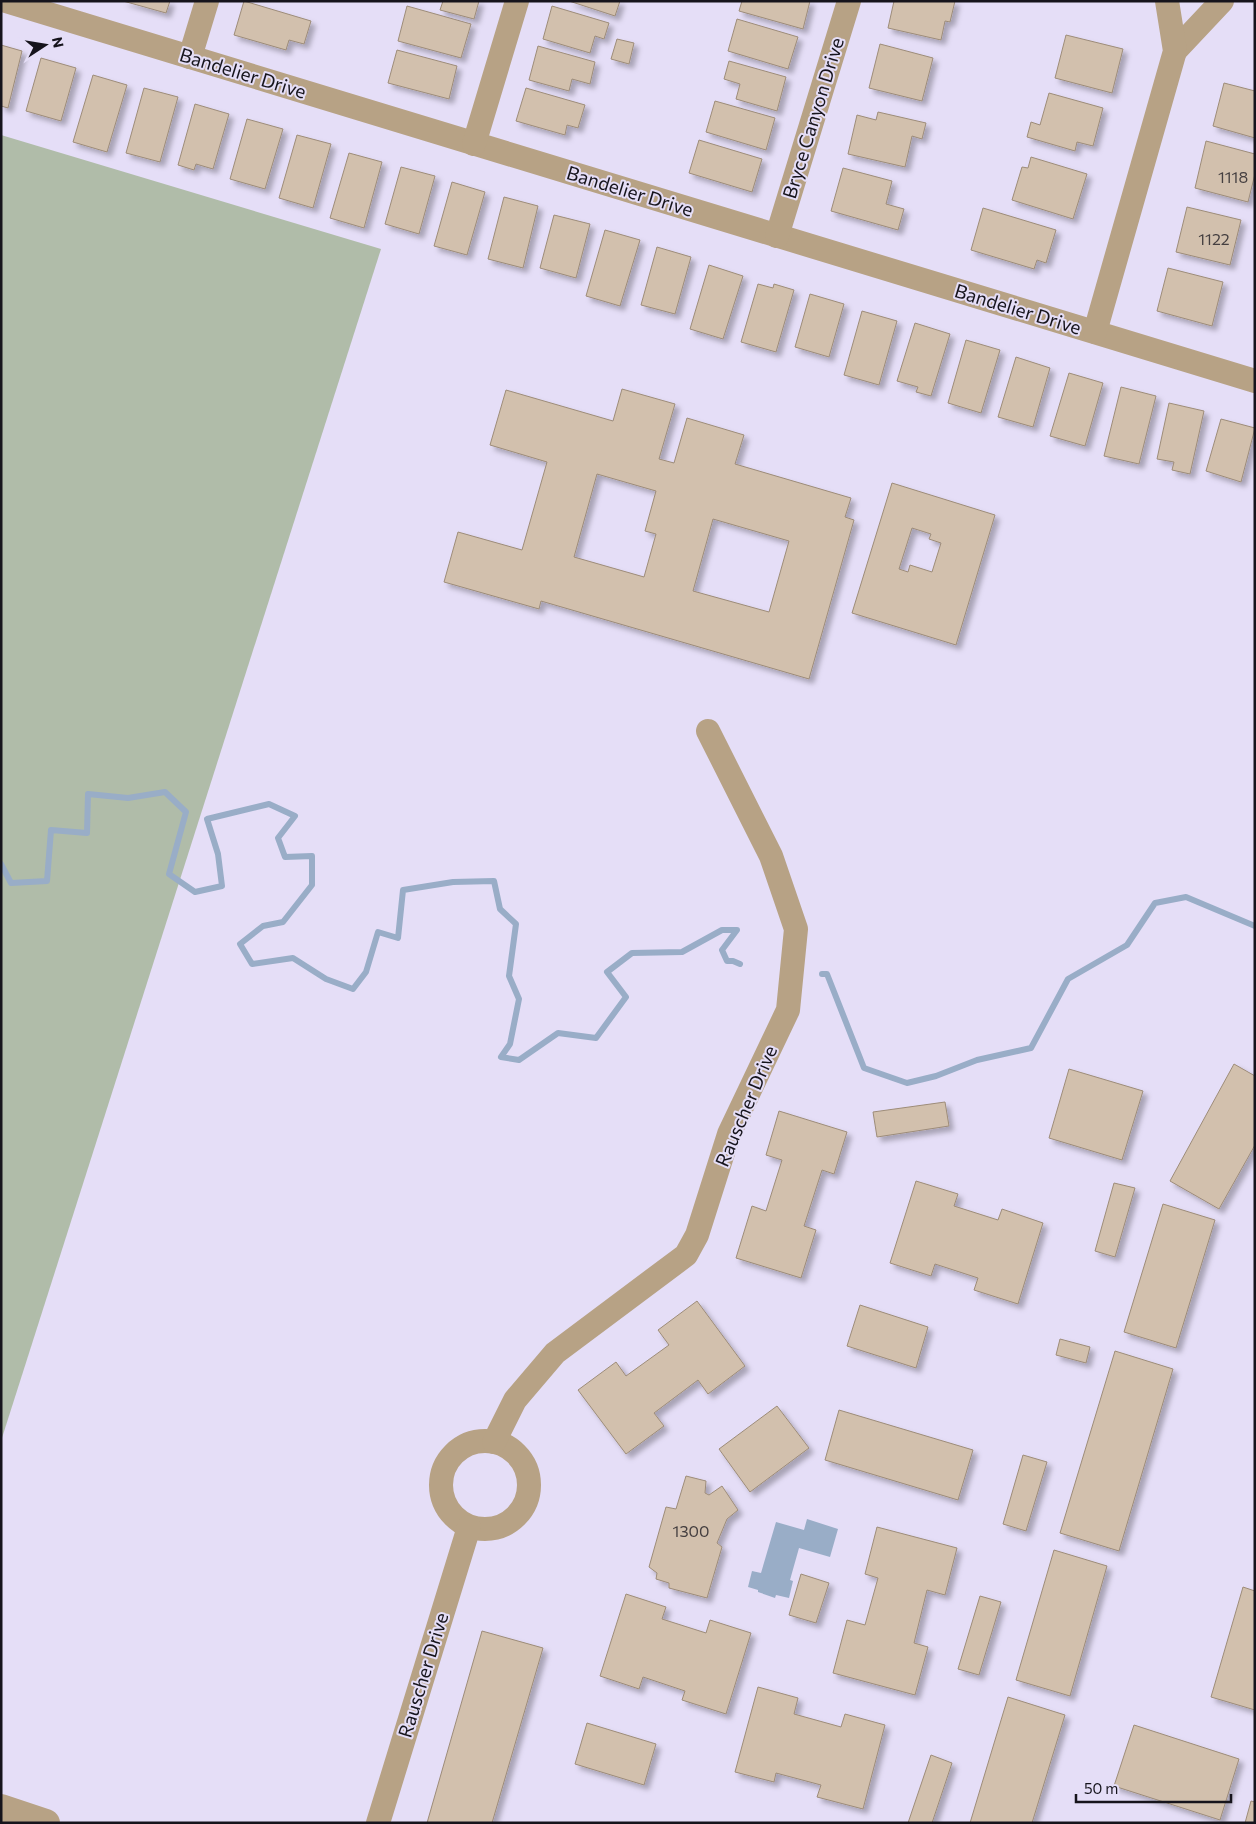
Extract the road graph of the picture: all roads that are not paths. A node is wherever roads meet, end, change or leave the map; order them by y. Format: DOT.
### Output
graph roads {
  1 [pos="6,1"];
  2 [pos="207,1"];
  3 [pos="517,1"];
  4 [pos="849,1"];
  5 [pos="1167,1"];
  6 [pos="1222,1"];
  7 [pos="1175,51"];
  8 [pos="190,58"];
  9 [pos="474,144"];
  10 [pos="777,236"];
  11 [pos="1095,332"];
  12 [pos="1255,381"];
  13 [pos="708,731"];
  14 [pos="494,1442"];
  15 [pos="469,1527"];
  16 [pos="1,1808"];
  17 [pos="46,1823"];
  18 [pos="378,1823"];
  1 -- 8 [label="street, Bandelier Drive"];
  2 -- 8 [label="street"];
  3 -- 9 [label="street"];
  4 -- 10 [label="street, Bryce Canyon Drive"];
  5 -- 7 [label="street"];
  6 -- 7 [label="street"];
  7 -- 11 [label="street"];
  8 -- 9 [label="street, Bandelier Drive"];
  9 -- 10 [label="street, Bandelier Drive"];
  10 -- 11 [label="street, Bandelier Drive"];
  11 -- 12 [label="street, Bandelier Drive"];
  13 -- 14 [label="street, Rauscher Drive"];
  14 -- 15 [label="street"];
  14 -- 15 [label="street"];
  15 -- 18 [label="street, Rauscher Drive"];
  16 -- 17 [label="street"];
}
